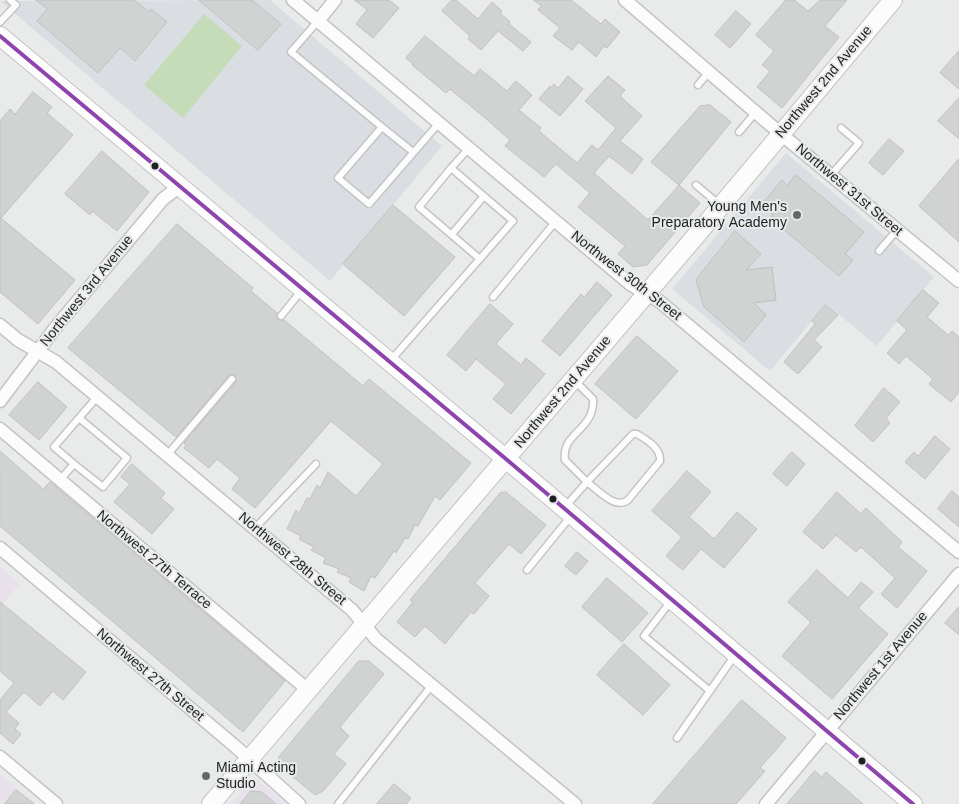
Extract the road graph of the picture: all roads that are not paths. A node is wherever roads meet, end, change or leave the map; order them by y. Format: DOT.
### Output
graph roads {
  1 [pos="10,0"];
  2 [pos="292,0"];
  3 [pos="336,0"];
  4 [pos="625,0"];
  5 [pos="893,0"];
  6 [pos="318,21"];
  7 [pos="0,22"];
  8 [pos="0,36"];
  9 [pos="709,72"];
  10 [pos="698,85"];
  11 [pos="756,112"];
  12 [pos="439,123"];
  13 [pos="382,127"];
  14 [pos="841,128"];
  15 [pos="739,132"];
  16 [pos="781,134"];
  17 [pos="469,148"];
  18 [pos="413,152"];
  19 [pos="451,168"];
  20 [pos="832,175"];
  21 [pos="696,184"];
  22 [pos="180,186"];
  23 [pos="484,196"];
  24 [pos="721,205"];
  25 [pos="556,221"];
  26 [pos="897,230"];
  27 [pos="452,234"];
  28 [pos="879,251"];
  29 [pos="480,259"];
  30 [pos="959,281"];
  31 [pos="303,289"];
  32 [pos="646,294"];
  33 [pos="493,297"];
  34 [pos="281,316"];
  35 [pos="0,325"];
  36 [pos="37,352"];
  37 [pos="390,361"];
  38 [pos="232,379"];
  39 [pos="573,379"];
  40 [pos="98,396"];
  41 [pos="0,401"];
  42 [pos="79,418"];
  43 [pos="0,429"];
  44 [pos="168,454"];
  45 [pos="506,459"];
  46 [pos="74,464"];
  47 [pos="316,464"];
  48 [pos="60,480"];
  49 [pos="587,482"];
  50 [pos="568,512"];
  51 [pos="255,528"];
  52 [pos="0,548"];
  53 [pos="959,552"];
  54 [pos="527,570"];
  55 [pos="959,574"];
  56 [pos="672,600"];
  57 [pos="363,624"];
  58 [pos="736,654"];
  59 [pos="432,685"];
  60 [pos="308,690"];
  61 [pos="710,691"];
  62 [pos="826,731"];
  63 [pos="677,738"];
  64 [pos="0,757"];
  65 [pos="249,760"];
  66 [pos="56,804"];
  67 [pos="211,804"];
  68 [pos="299,804"];
  69 [pos="338,804"];
  70 [pos="575,804"];
  71 [pos="766,804"];
  72 [pos="913,804"];
  1 -- 7 [label="lane"];
  2 -- 6 [label="street, Northwest 30th Street"];
  3 -- 6 [label="street"];
  4 -- 9 [label="street, Northwest 31st Street"];
  5 -- 16 [label="street, Northwest 2nd Avenue"];
  6 -- 12 [label="street, Northwest 30th Street"];
  6 -- 13 [label="lane"];
  8 -- 22 [label="street"];
  9 -- 10 [label="lane"];
  9 -- 11 [label="street, Northwest 31st Street"];
  11 -- 15 [label="lane"];
  11 -- 16 [label="street, Northwest 31st Street"];
  12 -- 17 [label="street, Northwest 30th Street"];
  12 -- 18 [label="lane"];
  13 -- 18 [label="lane"];
  13 -- 18 [label="lane"];
  14 -- 20 [label="lane"];
  16 -- 20 [label="street, Northwest 31st Street"];
  16 -- 24 [label="street, Northwest 2nd Avenue"];
  17 -- 19 [label="lane"];
  17 -- 25 [label="street, Northwest 30th Street"];
  19 -- 23 [label="lane"];
  19 -- 27 [label="lane"];
  20 -- 26 [label="street, Northwest 31st Street"];
  21 -- 24 [label="lane"];
  22 -- 31 [label="street"];
  22 -- 36 [label="street, Northwest 3rd Avenue"];
  23 -- 27 [label="lane"];
  23 -- 29 [label="lane"];
  24 -- 32 [label="street, Northwest 2nd Avenue"];
  25 -- 32 [label="street, Northwest 30th Street"];
  25 -- 33 [label="lane"];
  26 -- 28 [label="lane"];
  26 -- 30 [label="street, Northwest 31st Street"];
  27 -- 29 [label="lane"];
  29 -- 37 [label="lane"];
  31 -- 34 [label="lane"];
  31 -- 37 [label="street"];
  32 -- 39 [label="street, Northwest 2nd Avenue"];
  32 -- 53 [label="street, Northwest 30th Street"];
  35 -- 36 [label="street, Northwest 28th Street"];
  36 -- 40 [label="street, Northwest 28th Street"];
  36 -- 41 [label="street, Northwest 3rd Avenue"];
  37 -- 45 [label="street"];
  38 -- 44 [label="lane"];
  39 -- 45 [label="street, Northwest 2nd Avenue"];
  39 -- 49 [label="lane"];
  40 -- 42 [label="lane"];
  40 -- 44 [label="street, Northwest 28th Street"];
  42 -- 46 [label="lane"];
  42 -- 46 [label="lane"];
  43 -- 48 [label="street, Northwest 27th Terrace"];
  44 -- 51 [label="street, Northwest 28th Street"];
  45 -- 50 [label="street"];
  45 -- 57 [label="street, Northwest 2nd Avenue"];
  46 -- 48 [label="lane"];
  47 -- 51 [label="lane"];
  48 -- 60 [label="street, Northwest 27th Terrace"];
  49 -- 49 [label="lane"];
  49 -- 50 [label="lane"];
  50 -- 54 [label="lane"];
  50 -- 56 [label="street"];
  51 -- 57 [label="street, Northwest 28th Street"];
  52 -- 65 [label="street, Northwest 27th Street"];
  55 -- 62 [label="street, Northwest 1st Avenue"];
  56 -- 58 [label="street"];
  56 -- 61 [label="lane"];
  57 -- 59 [label="street, Northwest 28th Street"];
  57 -- 60 [label="street, Northwest 2nd Avenue"];
  58 -- 61 [label="lane"];
  58 -- 62 [label="street"];
  59 -- 69 [label="lane"];
  59 -- 70 [label="street, Northwest 28th Street"];
  60 -- 65 [label="street, Northwest 2nd Avenue"];
  61 -- 63 [label="lane"];
  62 -- 71 [label="street, Northwest 1st Avenue"];
  62 -- 72 [label="street"];
  64 -- 66 [label="street"];
  65 -- 67 [label="street, Northwest 2nd Avenue"];
  65 -- 68 [label="street, Northwest 27th Street"];
}
